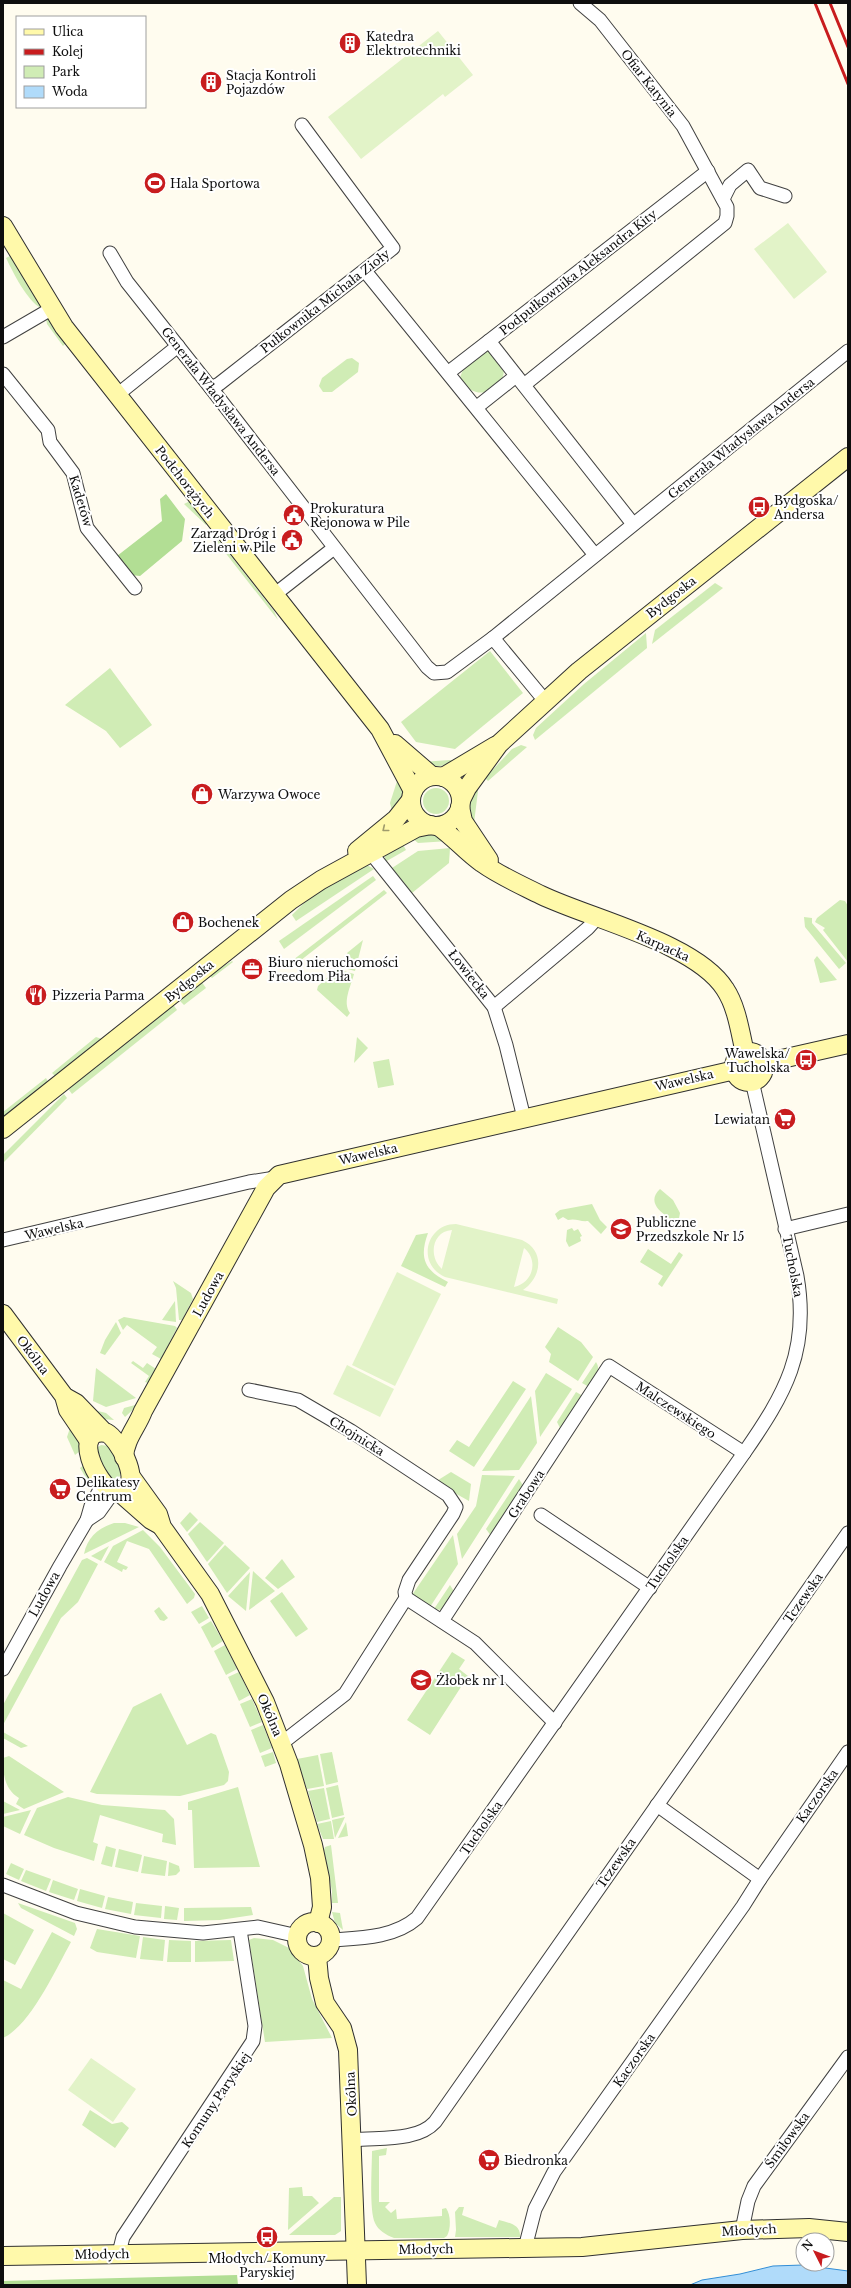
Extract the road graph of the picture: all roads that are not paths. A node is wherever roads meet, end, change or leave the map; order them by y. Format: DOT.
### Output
graph roads {
  1 [pos="580,3"];
  2 [pos="302,124"];
  3 [pos="708,171"];
  4 [pos="785,196"];
  5 [pos="723,199"];
  6 [pos="3,226"];
  7 [pos="110,253"];
  8 [pos="365,271"];
  9 [pos="51,309"];
  10 [pos="3,337"];
  11 [pos="489,341"];
  12 [pos="178,346"];
  13 [pos="848,351"];
  14 [pos="449,372"];
  15 [pos="3,374"];
  16 [pos="520,381"];
  17 [pos="211,388"];
  18 [pos="117,394"];
  19 [pos="477,407"];
  20 [pos="848,456"];
  21 [pos="633,524"];
  22 [pos="334,548"];
  23 [pos="595,555"];
  24 [pos="135,588"];
  25 [pos="274,595"];
  26 [pos="493,638"];
  27 [pos="546,702"];
  28 [pos="380,729"];
  29 [pos="499,744"];
  30 [pos="437,777"];
  31 [pos="412,796"];
  32 [pos="461,804"];
  33 [pos="434,826"];
  34 [pos="371,853"];
  35 [pos="497,872"];
  36 [pos="321,880"];
  37 [pos="597,918"];
  38 [pos="494,1006"];
  39 [pos="848,1044"];
  40 [pos="745,1053"];
  41 [pos="764,1063"];
  42 [pos="735,1070"];
  43 [pos="752,1081"];
  44 [pos="59,1085"];
  45 [pos="524,1118"];
  46 [pos="3,1129"];
  47 [pos="3,1144"];
  48 [pos="275,1178"];
  49 [pos="848,1214"];
  50 [pos="786,1229"];
  51 [pos="3,1240"];
  52 [pos="3,1314"];
  53 [pos="609,1366"];
  54 [pos="249,1390"];
  55 [pos="64,1396"];
  56 [pos="142,1411"];
  57 [pos="108,1429"];
  58 [pos="89,1441"];
  59 [pos="744,1453"];
  60 [pos="124,1457"];
  61 [pos="132,1478"];
  62 [pos="111,1492"];
  63 [pos="540,1515"];
  64 [pos="87,1520"];
  65 [pos="162,1527"];
  66 [pos="848,1534"];
  67 [pos="650,1588"];
  68 [pos="406,1598"];
  69 [pos="442,1621"];
  70 [pos="3,1669"];
  71 [pos="555,1723"];
  72 [pos="282,1743"];
  73 [pos="848,1752"];
  74 [pos="657,1805"];
  75 [pos="760,1879"];
  76 [pos="3,1885"];
  77 [pos="318,1923"];
  78 [pos="240,1930"];
  79 [pos="298,1936"];
  80 [pos="331,1940"];
  81 [pos="317,1956"];
  82 [pos="848,2057"];
  83 [pos="353,2140"];
  84 [pos="742,2230"];
  85 [pos="848,2232"];
  86 [pos="356,2245"];
  87 [pos="525,2248"];
  88 [pos="119,2253"];
  89 [pos="3,2256"];
  90 [pos="357,2285"];
  1 -- 3 [label="street, Ofiar Katynia"];
  2 -- 8 [label="street, Pułkownika Michała Zioły"];
  3 -- 5 [label="street, Ofiar Katynia"];
  3 -- 11 [label="street, Podpułkownika Aleksandra Kity"];
  4 -- 5 [label="street"];
  5 -- 16 [label="street, Ofiar Katynia"];
  6 -- 9 [label="street, Podchorążych"];
  7 -- 12 [label="street, Generała Władysława Andersa"];
  8 -- 14 [label="street"];
  8 -- 17 [label="street, Pułkownika Michała Zioły"];
  9 -- 10 [label="street"];
  9 -- 18 [label="street, Podchorążych"];
  11 -- 14 [label="street, Podpułkownika Aleksandra Kity"];
  11 -- 16 [label="street"];
  12 -- 17 [label="street, Generała Władysława Andersa"];
  12 -- 18 [label="street"];
  13 -- 21 [label="street, Generała Władysława Andersa"];
  14 -- 19 [label="street"];
  15 -- 24 [label="street, Kadetów"];
  16 -- 19 [label="street, Ofiar Katynia"];
  16 -- 21 [label="street"];
  17 -- 22 [label="street, Generała Władysława Andersa"];
  18 -- 25 [label="street, Podchorążych"];
  19 -- 23 [label="street"];
  20 -- 27 [label="street, Bydgoska"];
  21 -- 23 [label="street, Generała Władysława Andersa"];
  22 -- 25 [label="street"];
  22 -- 26 [label="street, Generała Władysława Andersa"];
  23 -- 26 [label="street, Generała Władysława Andersa"];
  25 -- 28 [label="street, Podchorążych"];
  26 -- 27 [label="street"];
  27 -- 29 [label="street, Bydgoska"];
  28 -- 30 [label="street, Podchorążych"];
  28 -- 31 [label="street, Podchorążych"];
  29 -- 30 [label="street, Bydgoska"];
  29 -- 32 [label="street, Bydgoska"];
  30 -- 31 [label="street"];
  30 -- 32 [label="street"];
  31 -- 33 [label="street"];
  31 -- 36 [label="street, Bydgoska, one-way"];
  32 -- 33 [label="street"];
  32 -- 35 [label="street, Karpacka"];
  33 -- 34 [label="street, Bydgoska"];
  33 -- 35 [label="street, Karpacka"];
  34 -- 36 [label="street, Bydgoska"];
  34 -- 38 [label="street, Łowiecka"];
  35 -- 37 [label="street, Karpacka"];
  36 -- 44 [label="street, Bydgoska"];
  37 -- 38 [label="street"];
  37 -- 40 [label="street, Karpacka"];
  38 -- 45 [label="street, Łowiecka"];
  39 -- 41 [label="street"];
  40 -- 41 [label="street"];
  40 -- 42 [label="street"];
  41 -- 43 [label="street"];
  42 -- 43 [label="street"];
  42 -- 45 [label="street, Wawelska"];
  43 -- 50 [label="street, Tucholska"];
  44 -- 46 [label="street, Bydgoska"];
  44 -- 47 [label="street, Bydgoska"];
  45 -- 48 [label="street, Wawelska"];
  48 -- 51 [label="street, Wawelska"];
  48 -- 56 [label="street, Ludowa"];
  49 -- 50 [label="street"];
  50 -- 59 [label="street, Tucholska"];
  52 -- 55 [label="street, Okólna"];
  53 -- 59 [label="street, Malczewskiego"];
  53 -- 69 [label="street, Grabowa"];
  54 -- 68 [label="street, Chojnicka"];
  55 -- 57 [label="street, Okólna"];
  55 -- 58 [label="street, Okólna"];
  56 -- 57 [label="street, Ludowa"];
  56 -- 60 [label="street, Ludowa"];
  57 -- 58 [label="street, Ludowa"];
  57 -- 60 [label="street, Okólna"];
  58 -- 62 [label="street, Okólna"];
  59 -- 67 [label="street, Tucholska"];
  60 -- 61 [label="street, Okólna"];
  61 -- 62 [label="street"];
  61 -- 65 [label="street, Okólna"];
  62 -- 64 [label="street, Ludowa"];
  62 -- 64 [label="street, Ludowa"];
  62 -- 65 [label="street, Okólna"];
  63 -- 67 [label="street"];
  64 -- 70 [label="street, Ludowa"];
  65 -- 72 [label="street, Okólna"];
  66 -- 74 [label="street, Tczewska"];
  67 -- 71 [label="street, Tucholska"];
  68 -- 69 [label="street"];
  68 -- 72 [label="street"];
  69 -- 71 [label="street"];
  71 -- 80 [label="street, Tucholska"];
  72 -- 77 [label="street, Okólna"];
  73 -- 75 [label="street, Kaczorska"];
  74 -- 75 [label="street"];
  74 -- 83 [label="street, Tczewska"];
  75 -- 87 [label="street, Kaczorska"];
  76 -- 78 [label="street"];
  77 -- 79 [label="street"];
  77 -- 80 [label="street"];
  78 -- 79 [label="street"];
  78 -- 88 [label="street, Komuny Paryskiej"];
  79 -- 81 [label="street"];
  80 -- 81 [label="street"];
  81 -- 83 [label="street, Okólna"];
  82 -- 84 [label="street, Śmiłowska"];
  83 -- 86 [label="street, Okólna"];
  84 -- 85 [label="street, Młodych"];
  84 -- 87 [label="street, Młodych"];
  86 -- 87 [label="street, Młodych"];
  86 -- 88 [label="street, Młodych"];
  86 -- 90 [label="street, Okólna"];
  88 -- 89 [label="street, Młodych"];
}
